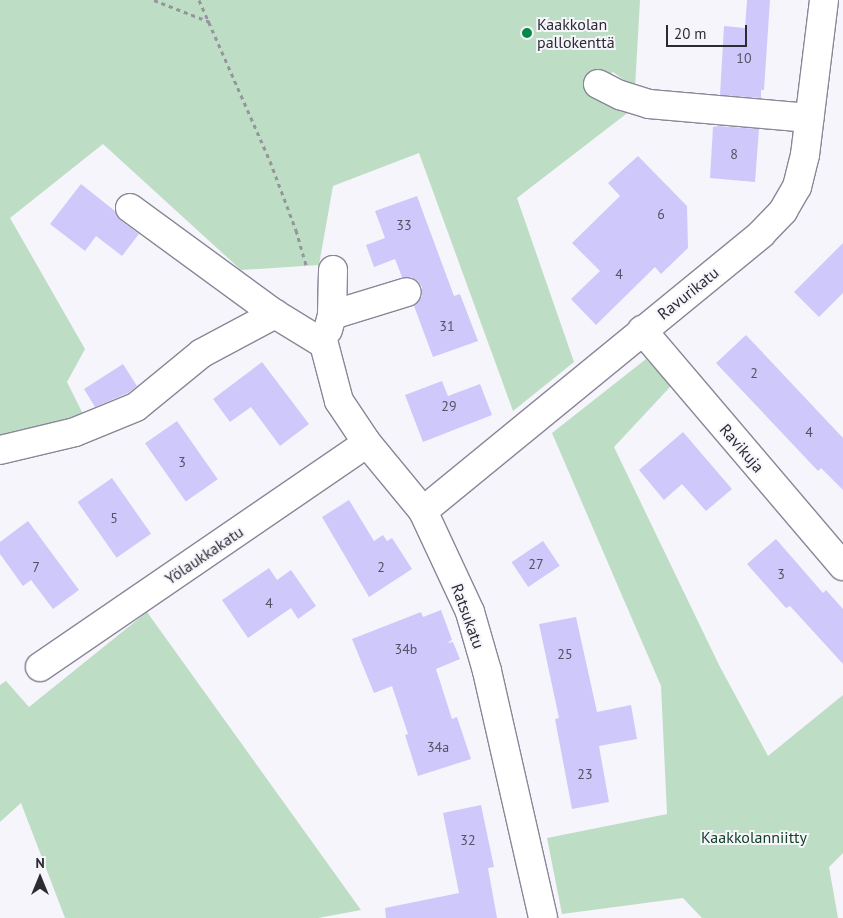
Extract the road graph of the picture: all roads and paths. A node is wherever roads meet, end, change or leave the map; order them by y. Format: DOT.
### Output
graph roads {
  1 [pos="154,0"];
  2 [pos="199,0"];
  3 [pos="824,0"];
  4 [pos="210,22"];
  5 [pos="598,84"];
  6 [pos="809,118"];
  7 [pos="130,208"];
  8 [pos="321,272"];
  9 [pos="407,292"];
  10 [pos="275,314"];
  11 [pos="332,315"];
  12 [pos="642,330"];
  13 [pos="324,344"];
  14 [pos="367,443"];
  15 [pos="0,450"];
  16 [pos="423,511"];
  17 [pos="843,566"];
  18 [pos="40,667"];
  19 [pos="543,918"];
  1 -- 4 [label="path"];
  2 -- 4 [label="path"];
  3 -- 6 [label="street, Ravurikatu"];
  4 -- 8 [label="path"];
  5 -- 6 [label="street"];
  6 -- 12 [label="street, Ravurikatu"];
  7 -- 10 [label="street"];
  8 -- 11 [label="street"];
  9 -- 11 [label="street"];
  10 -- 13 [label="street"];
  10 -- 15 [label="street"];
  11 -- 13 [label="street"];
  12 -- 16 [label="street, Ravurikatu"];
  12 -- 17 [label="street, Ravikuja"];
  13 -- 14 [label="street, Ratsukatu"];
  14 -- 16 [label="street, Ratsukatu"];
  14 -- 18 [label="street, Yölaukkakatu"];
  16 -- 19 [label="street, Ratsukatu"];
}
